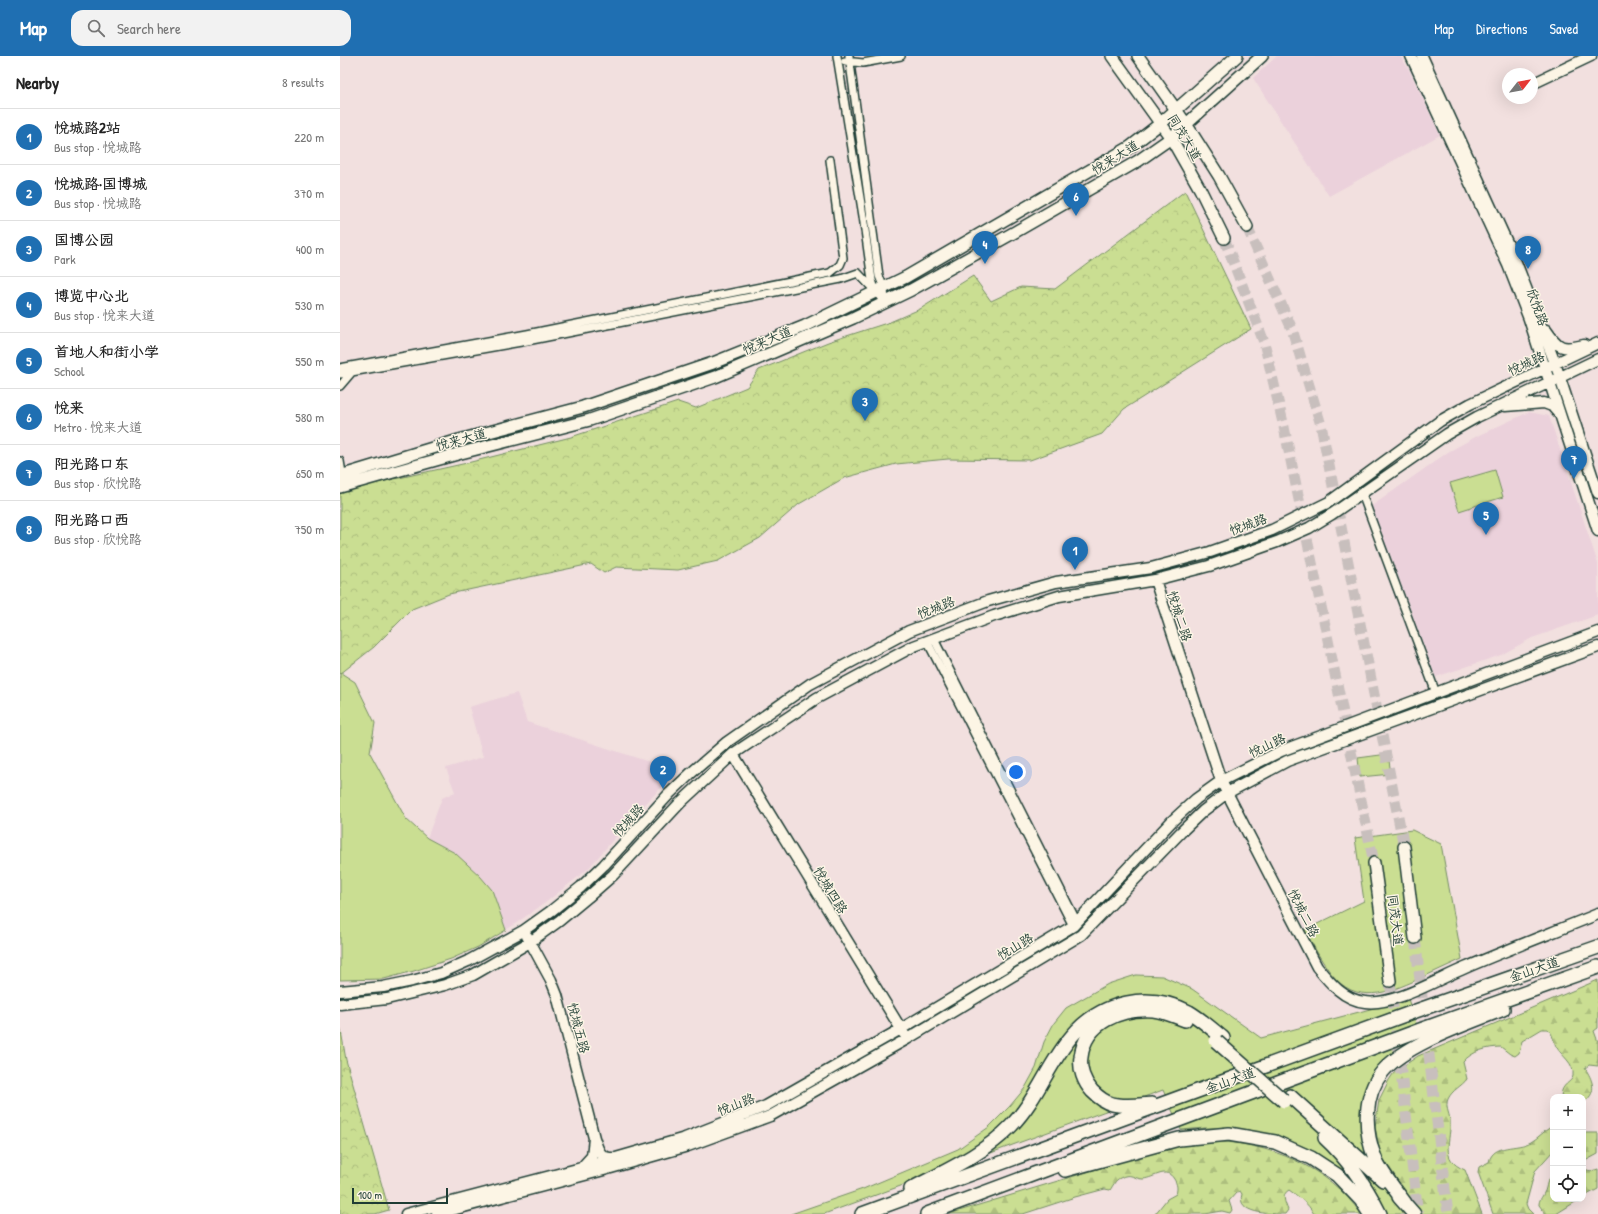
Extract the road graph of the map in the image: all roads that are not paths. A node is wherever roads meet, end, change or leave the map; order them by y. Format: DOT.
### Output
graph roads {
  1 [pos="901,56"];
  2 [pos="1112,56"];
  3 [pos="1138,56"];
  4 [pos="1237,56"];
  5 [pos="1262,56"];
  6 [pos="1411,56"];
  7 [pos="1422,56"];
  8 [pos="1591,56"];
  9 [pos="837,58"];
  10 [pos="848,58"];
  11 [pos="1538,81"];
  12 [pos="1177,110"];
  13 [pos="1161,123"];
  14 [pos="1186,124"];
  15 [pos="1171,138"];
  16 [pos="830,160"];
  17 [pos="1247,226"];
  18 [pos="1224,238"];
  19 [pos="880,290"];
  20 [pos="885,303"];
  21 [pos="1535,313"];
  22 [pos="1598,343"];
  23 [pos="1598,359"];
  24 [pos="1555,363"];
  25 [pos="340,368"];
  26 [pos="1545,368"];
  27 [pos="352,372"];
  28 [pos="340,374"];
  29 [pos="1560,379"];
  30 [pos="1550,383"];
  31 [pos="340,386"];
  32 [pos="1499,406"];
  33 [pos="1560,416"];
  34 [pos="340,461"];
  35 [pos="341,482"];
  36 [pos="1598,493"];
  37 [pos="1362,494"];
  38 [pos="1598,531"];
  39 [pos="1155,580"];
  40 [pos="1598,632"];
  41 [pos="931,640"];
  42 [pos="1598,647"];
  43 [pos="1436,692"];
  44 [pos="733,754"];
  45 [pos="1221,781"];
  46 [pos="1227,793"];
  47 [pos="1404,847"];
  48 [pos="1374,863"];
  49 [pos="1598,914"];
  50 [pos="1075,924"];
  51 [pos="523,930"];
  52 [pos="1415,938"];
  53 [pos="530,942"];
  54 [pos="1598,947"];
  55 [pos="1598,967"];
  56 [pos="1390,981"];
  57 [pos="1553,982"];
  58 [pos="340,991"];
  59 [pos="340,1004"];
  60 [pos="901,1029"];
  61 [pos="907,1039"];
  62 [pos="1219,1040"];
  63 [pos="1287,1099"];
  64 [pos="1166,1104"];
  65 [pos="594,1138"];
  66 [pos="614,1158"];
  67 [pos="581,1168"];
  68 [pos="988,1191"];
  69 [pos="1405,1203"];
  70 [pos="868,1212"];
  71 [pos="406,1214"];
  72 [pos="437,1214"];
  73 [pos="927,1214"];
  74 [pos="1370,1214"];
  75 [pos="1380,1214"];
  76 [pos="1414,1214"];
  1 -- 10 [label="street"];
  2 -- 13 [label="main road, 同茂大道"];
  3 -- 12 [label="main road, 同茂大道"];
  4 -- 12 [label="main road, 悦来大道"];
  5 -- 14 [label="main road, 悦来大道"];
  6 -- 26 [label="main road, 欣悦路"];
  7 -- 21 [label="main road, 欣悦路"];
  8 -- 11 [label="main road"];
  9 -- 10 [label="street"];
  9 -- 19 [label="street"];
  10 -- 19 [label="street"];
  12 -- 13 [label="main road, 悦来大道"];
  12 -- 14 [label="main road, 同茂大道"];
  13 -- 15 [label="main road, 同茂大道"];
  13 -- 19 [label="main road, 悦来大道"];
  14 -- 15 [label="main road, 悦来大道"];
  14 -- 17 [label="main road, 同茂大道"];
  15 -- 18 [label="main road, 同茂大道"];
  15 -- 20 [label="main road, 悦来大道"];
  16 -- 25 [label="street"];
  19 -- 20 [label="street"];
  19 -- 27 [label="street"];
  19 -- 35 [label="main road, 悦来大道"];
  20 -- 35 [label="main road, 悦来大道"];
  21 -- 22 [label="main road"];
  21 -- 24 [label="main road, 欣悦路"];
  22 -- 24 [label="main road, 悦城路"];
  23 -- 29 [label="main road, 悦城路"];
  24 -- 26 [label="main road, 悦城路"];
  24 -- 29 [label="main road, 欣悦路"];
  26 -- 30 [label="main road, 欣悦路"];
  26 -- 51 [label="main road, 悦城路"];
  27 -- 28 [label="street"];
  27 -- 31 [label="street"];
  29 -- 30 [label="main road, 悦城路"];
  29 -- 36 [label="main road, 欣悦路"];
  30 -- 32 [label="main road, 悦城路"];
  30 -- 33 [label="main road, 欣悦路"];
  32 -- 33 [label="main road"];
  32 -- 37 [label="main road, 悦城路"];
  33 -- 38 [label="main road, 欣悦路"];
  34 -- 35 [label="street"];
  37 -- 39 [label="main road, 悦城路"];
  37 -- 43 [label="street"];
  39 -- 41 [label="main road, 悦城路"];
  39 -- 45 [label="main road, 悦城二路"];
  40 -- 43 [label="main road, 悦山路"];
  41 -- 44 [label="main road, 悦城路"];
  41 -- 50 [label="street"];
  42 -- 46 [label="main road, 悦山路"];
  43 -- 45 [label="main road, 悦山路"];
  44 -- 53 [label="main road, 悦城路"];
  44 -- 60 [label="main road, 悦城四路"];
  45 -- 46 [label="main road, 悦城二路"];
  45 -- 50 [label="main road, 悦山路"];
  46 -- 49 [label="main road, 悦城二路"];
  46 -- 61 [label="main road, 悦山路"];
  47 -- 52 [label="main road, 同茂大道"];
  48 -- 56 [label="main road, 同茂大道"];
  50 -- 60 [label="main road, 悦山路"];
  51 -- 53 [label="main road, 悦城五路"];
  51 -- 58 [label="main road, 悦城路"];
  53 -- 59 [label="main road, 悦城路"];
  53 -- 65 [label="main road, 悦城五路"];
  54 -- 64 [label="highway, 金山大道"];
  55 -- 57 [label="highway, 金山大道"];
  57 -- 68 [label="highway, 金山大道"];
  57 -- 69 [label="highway"];
  60 -- 61 [label="main road, 悦城四路"];
  60 -- 66 [label="main road, 悦山路"];
  61 -- 72 [label="main road, 悦山路"];
  62 -- 63 [label="highway"];
  62 -- 64 [label="highway"];
  62 -- 70 [label="highway"];
  63 -- 69 [label="highway"];
  63 -- 75 [label="highway"];
  64 -- 70 [label="highway, 金山大道"];
  65 -- 66 [label="main road"];
  65 -- 67 [label="main road"];
  66 -- 67 [label="main road, 悦山路"];
  67 -- 71 [label="main road, 悦山路"];
  68 -- 73 [label="highway, 金山大道"];
  68 -- 74 [label="highway"];
  69 -- 76 [label="highway"];
}
